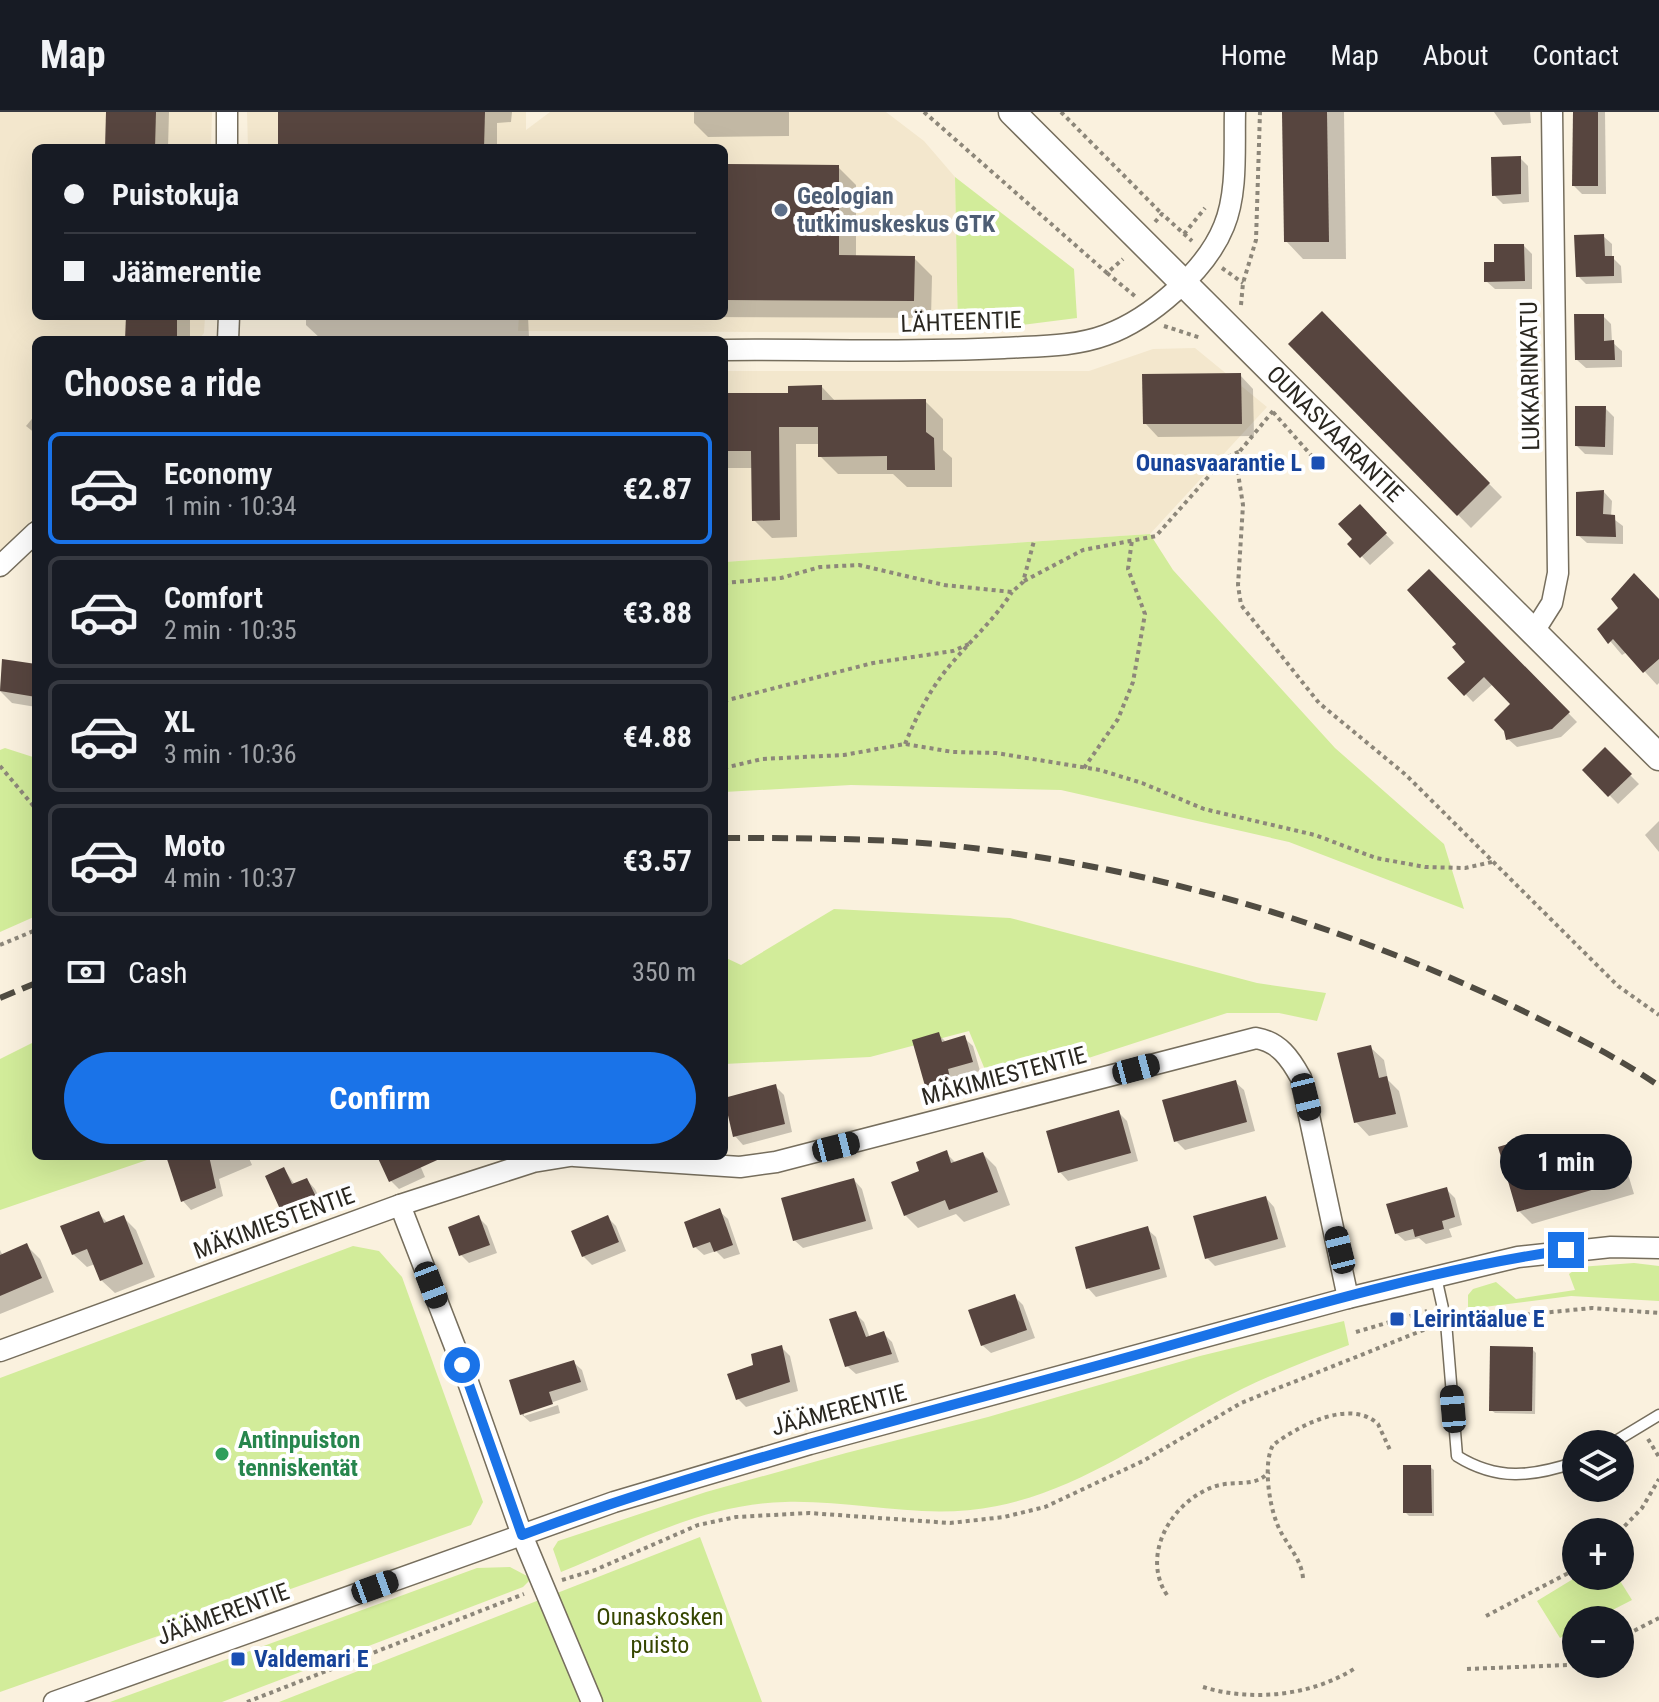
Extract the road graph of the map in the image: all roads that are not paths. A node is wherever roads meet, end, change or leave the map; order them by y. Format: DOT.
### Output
graph roads {
  1 [pos="227,112"];
  2 [pos="1012,112"];
  3 [pos="1235,112"];
  4 [pos="1552,112"];
  5 [pos="227,144"];
  6 [pos="1181,282"];
  7 [pos="728,350"];
  8 [pos="32,536"];
  9 [pos="0,566"];
  10 [pos="1533,633"];
  11 [pos="1659,757"];
  12 [pos="546,1160"];
  13 [pos="633,1160"];
  14 [pos="400,1205"];
  15 [pos="1659,1248"];
  16 [pos="1436,1277"];
  17 [pos="1348,1298"];
  18 [pos="0,1351"];
  19 [pos="1659,1415"];
  20 [pos="1634,1430"];
  21 [pos="1562,1467"];
  22 [pos="522,1535"];
  23 [pos="54,1702"];
  24 [pos="592,1702"];
  1 -- 5 [label="street"];
  2 -- 6 [label="street, OUNASVAARANTIE"];
  3 -- 6 [label="street, LÄHTEENTIE"];
  4 -- 10 [label="street, LUKKARINKATU"];
  6 -- 7 [label="street, LÄHTEENTIE"];
  6 -- 10 [label="street, OUNASVAARANTIE"];
  8 -- 9 [label="street"];
  10 -- 11 [label="street, OUNASVAARANTIE"];
  12 -- 14 [label="street, MÄKIMIESTENTIE"];
  13 -- 17 [label="street, MÄKIMIESTENTIE"];
  14 -- 18 [label="street, MÄKIMIESTENTIE"];
  14 -- 22 [label="street"];
  15 -- 16 [label="street, JÄÄMERENTIE"];
  16 -- 17 [label="street, JÄÄMERENTIE"];
  16 -- 21 [label="lane"];
  17 -- 22 [label="street, JÄÄMERENTIE"];
  19 -- 20 [label="lane"];
  22 -- 23 [label="street, JÄÄMERENTIE"];
  22 -- 24 [label="street"];
}
